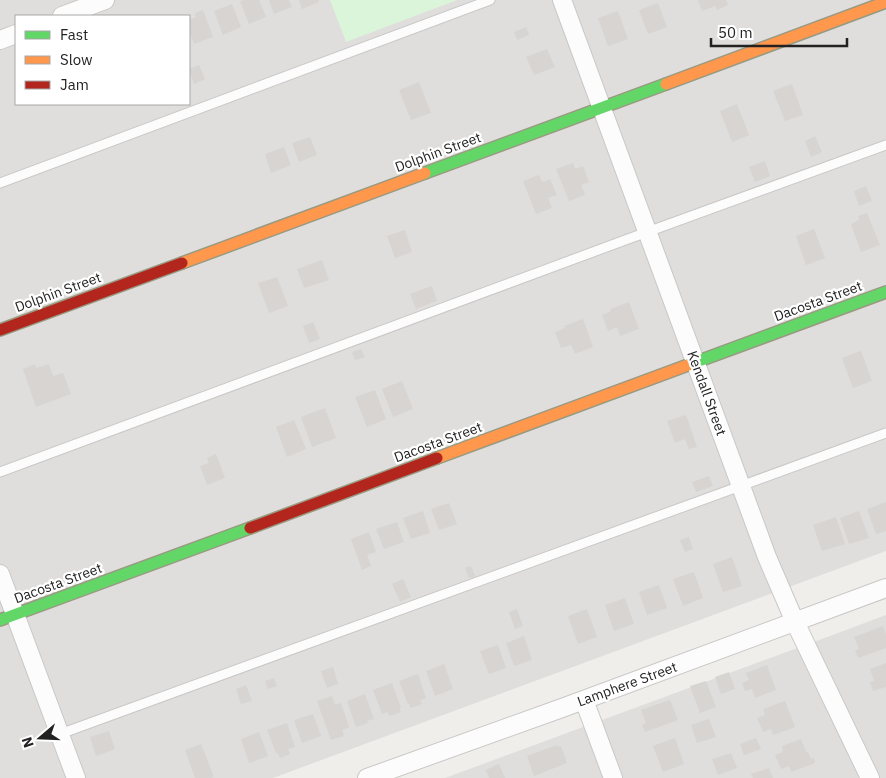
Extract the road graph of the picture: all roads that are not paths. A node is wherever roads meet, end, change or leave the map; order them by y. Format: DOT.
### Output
graph roads {
  1 [pos="105,0"];
  2 [pos="490,0"];
  3 [pos="562,0"];
  4 [pos="886,2"];
  5 [pos="65,15"];
  6 [pos="15,34"];
  7 [pos="0,40"];
  8 [pos="602,108"];
  9 [pos="886,145"];
  10 [pos="0,183"];
  11 [pos="648,231"];
  12 [pos="886,292"];
  13 [pos="0,330"];
  14 [pos="696,362"];
  15 [pos="886,433"];
  16 [pos="0,472"];
  17 [pos="741,485"];
  18 [pos="0,574"];
  19 [pos="886,588"];
  20 [pos="7,617"];
  21 [pos="795,622"];
  22 [pos="584,700"];
  23 [pos="60,734"];
  24 [pos="76,778"];
  25 [pos="367,778"];
  26 [pos="613,778"];
  27 [pos="870,778"];
  1 -- 5 [label="street"];
  2 -- 10 [label="lane"];
  3 -- 8 [label="street, Kendall Street"];
  4 -- 8 [label="street, Dolphin Street"];
  6 -- 7 [label="street"];
  8 -- 11 [label="street, Kendall Street"];
  8 -- 13 [label="street, Dolphin Street"];
  9 -- 11 [label="lane"];
  11 -- 14 [label="street, Kendall Street"];
  11 -- 16 [label="lane"];
  12 -- 14 [label="street, Dacosta Street"];
  14 -- 17 [label="street, Kendall Street"];
  14 -- 20 [label="street, Dacosta Street"];
  15 -- 17 [label="lane"];
  17 -- 21 [label="street, Kendall Street"];
  17 -- 23 [label="lane"];
  18 -- 20 [label="street"];
  19 -- 21 [label="street, Lamphere Street"];
  20 -- 23 [label="street"];
  21 -- 22 [label="street, Lamphere Street"];
  21 -- 27 [label="street, Kendall Street"];
  22 -- 25 [label="street, Lamphere Street"];
  22 -- 26 [label="street"];
  23 -- 24 [label="street"];
}
